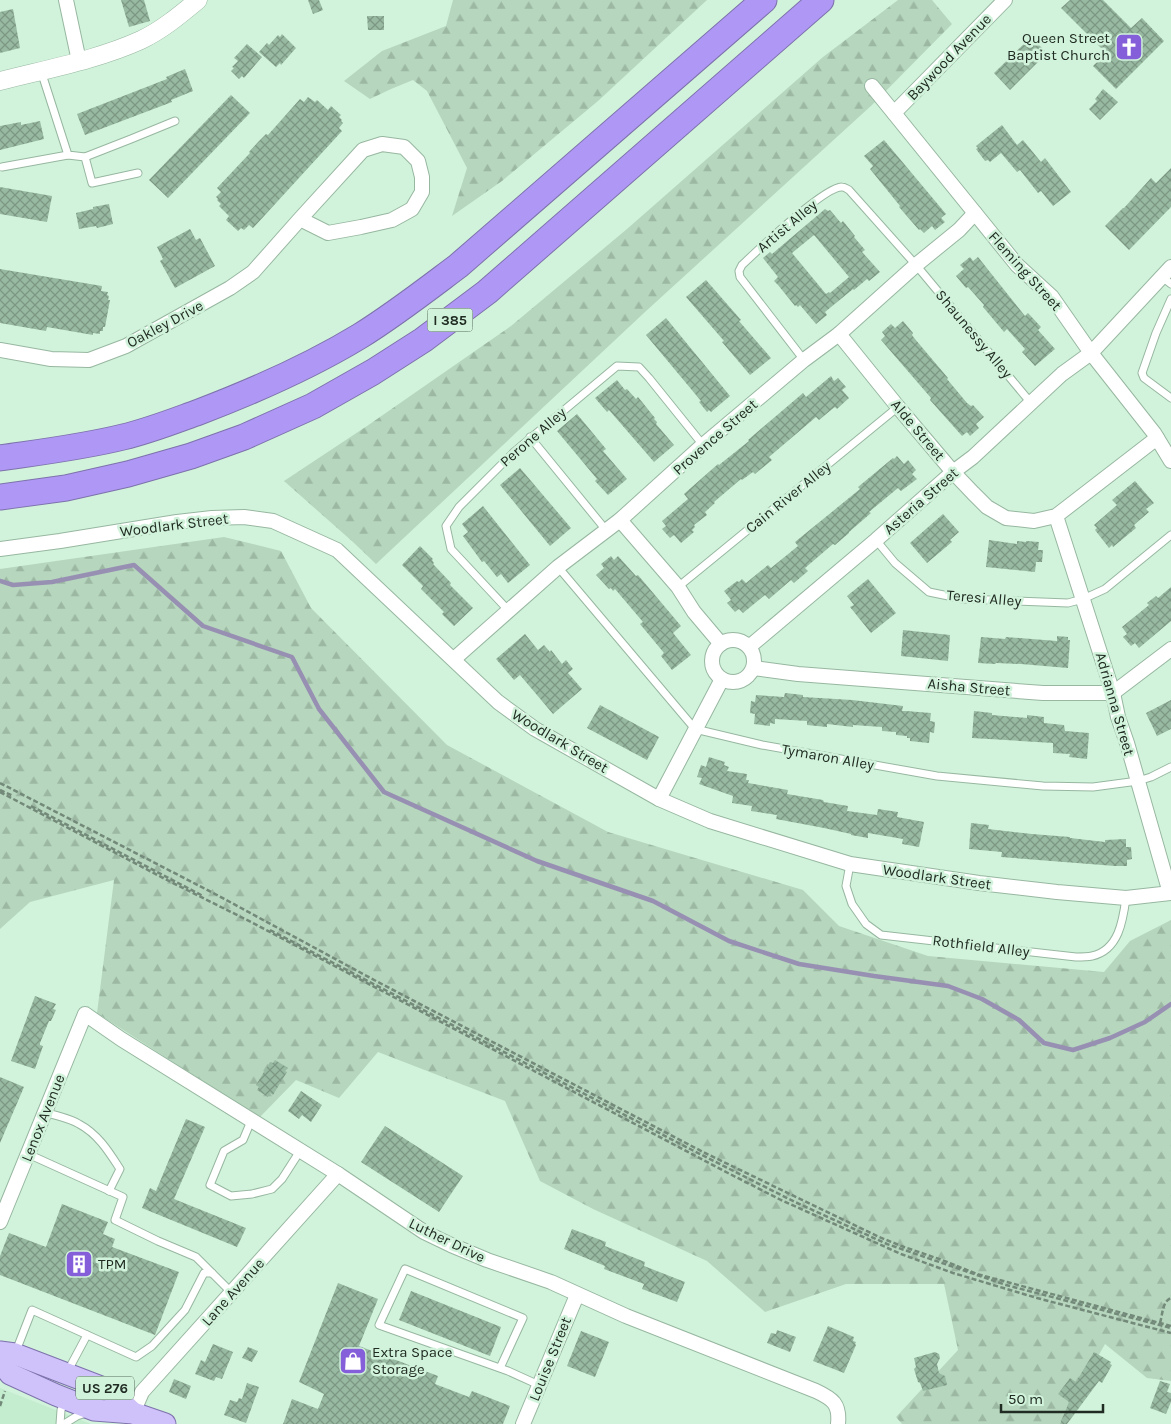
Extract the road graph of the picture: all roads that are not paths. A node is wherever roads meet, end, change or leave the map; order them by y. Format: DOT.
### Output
graph roads {
  1 [pos="66,0"];
  2 [pos="198,0"];
  3 [pos="764,0"];
  4 [pos="821,0"];
  5 [pos="1004,0"];
  6 [pos="79,61"];
  7 [pos="41,71"];
  8 [pos="0,81"];
  9 [pos="872,86"];
  10 [pos="894,113"];
  11 [pos="175,121"];
  12 [pos="68,155"];
  13 [pos="85,157"];
  14 [pos="2,167"];
  15 [pos="138,173"];
  16 [pos="975,213"];
  17 [pos="300,219"];
  18 [pos="916,265"];
  19 [pos="1168,276"];
  20 [pos="1171,300"];
  21 [pos="839,334"];
  22 [pos="0,350"];
  23 [pos="1091,353"];
  24 [pos="804,360"];
  25 [pos="1171,398"];
  26 [pos="1031,403"];
  27 [pos="898,407"];
  28 [pos="530,437"];
  29 [pos="1157,438"];
  30 [pos="703,446"];
  31 [pos="0,458"];
  32 [pos="1171,461"];
  33 [pos="953,472"];
  34 [pos="0,497"];
  35 [pos="1056,516"];
  36 [pos="620,520"];
  37 [pos="606,530"];
  38 [pos="1171,535"];
  39 [pos="876,540"];
  40 [pos="0,549"];
  41 [pos="558,567"];
  42 [pos="678,586"];
  43 [pos="1084,599"];
  44 [pos="509,611"];
  45 [pos="721,644"];
  46 [pos="749,647"];
  47 [pos="1171,649"];
  48 [pos="454,660"];
  49 [pos="754,668"];
  50 [pos="722,679"];
  51 [pos="1113,693"];
  52 [pos="695,729"];
  53 [pos="1171,767"];
  54 [pos="1138,781"];
  55 [pos="659,799"];
  56 [pos="850,864"];
  57 [pos="1170,893"];
  58 [pos="1126,898"];
  59 [pos="85,1014"];
  60 [pos="45,1112"];
  61 [pos="251,1121"];
  62 [pos="300,1151"];
  63 [pos="28,1154"];
  64 [pos="338,1174"];
  65 [pos="109,1191"];
  66 [pos="0,1222"];
  67 [pos="212,1273"];
  68 [pos="233,1293"];
  69 [pos="577,1294"];
  70 [pos="87,1335"];
  71 [pos="5,1355"];
  72 [pos="500,1368"];
  73 [pos="69,1374"];
  74 [pos="539,1385"];
  75 [pos="66,1398"];
  76 [pos="94,1410"];
  77 [pos="133,1412"];
  78 [pos="60,1424"];
  79 [pos="64,1424"];
  80 [pos="165,1424"];
  81 [pos="523,1424"];
  82 [pos="838,1424"];
  1 -- 6 [label="street"];
  2 -- 6 [label="street"];
  3 -- 31 [label="highway, I 385"];
  4 -- 34 [label="highway, I 385"];
  5 -- 10 [label="street, Baywood Avenue"];
  6 -- 7 [label="street"];
  7 -- 8 [label="street"];
  7 -- 12 [label="lane"];
  9 -- 10 [label="street, Fleming Street"];
  10 -- 16 [label="street, Fleming Street"];
  11 -- 13 [label="lane"];
  12 -- 13 [label="lane"];
  12 -- 14 [label="lane"];
  13 -- 15 [label="lane"];
  16 -- 18 [label="street, Provence Street"];
  16 -- 23 [label="street, Fleming Street"];
  17 -- 17 [label="street, Oakley Drive"];
  17 -- 22 [label="street, Oakley Drive"];
  18 -- 21 [label="street, Provence Street"];
  18 -- 24 [label="lane, Artist Alley"];
  18 -- 26 [label="lane, Shaunessy Alley"];
  19 -- 23 [label="street, Asteria Street"];
  20 -- 25 [label="lane"];
  21 -- 24 [label="street, Provence Street"];
  21 -- 27 [label="street, Alde Street"];
  23 -- 26 [label="street, Asteria Street"];
  23 -- 29 [label="street, Fleming Street"];
  24 -- 30 [label="street, Provence Street"];
  26 -- 33 [label="street, Asteria Street"];
  27 -- 33 [label="street, Alde Street"];
  27 -- 42 [label="lane, Cain River Alley"];
  28 -- 30 [label="lane, Perone Alley"];
  28 -- 37 [label="lane"];
  28 -- 44 [label="lane, Perone Alley"];
  29 -- 32 [label="street, Fleming Street"];
  29 -- 35 [label="street, Alde Street"];
  30 -- 36 [label="street, Provence Street"];
  33 -- 35 [label="street, Alde Street"];
  33 -- 39 [label="street, Asteria Street"];
  35 -- 43 [label="street, Adrianna Street"];
  36 -- 37 [label="street, Provence Street"];
  36 -- 42 [label="street"];
  37 -- 41 [label="street, Provence Street"];
  38 -- 43 [label="lane, Teresi Alley"];
  39 -- 43 [label="lane, Teresi Alley"];
  39 -- 46 [label="street, Asteria Street"];
  40 -- 48 [label="street, Woodlark Street"];
  41 -- 44 [label="street, Provence Street"];
  41 -- 52 [label="lane"];
  42 -- 45 [label="street"];
  43 -- 51 [label="street, Adrianna Street"];
  44 -- 48 [label="street, Provence Street"];
  45 -- 46 [label="street"];
  45 -- 50 [label="street"];
  46 -- 49 [label="street"];
  47 -- 51 [label="street"];
  48 -- 55 [label="street, Woodlark Street"];
  49 -- 50 [label="street"];
  49 -- 51 [label="street, Aisha Street"];
  50 -- 52 [label="street"];
  51 -- 54 [label="street, Adrianna Street"];
  52 -- 54 [label="lane, Tymaron Alley"];
  52 -- 55 [label="street"];
  53 -- 54 [label="lane, Tymaron Alley"];
  54 -- 57 [label="street, Adrianna Street"];
  55 -- 56 [label="street, Woodlark Street"];
  56 -- 58 [label="street, Woodlark Street"];
  56 -- 58 [label="lane, Rothfield Alley"];
  57 -- 58 [label="street, Woodlark Street"];
  59 -- 60 [label="street, Lenox Avenue"];
  59 -- 61 [label="street, Luther Drive"];
  60 -- 63 [label="street, Lenox Avenue"];
  60 -- 65 [label="lane"];
  61 -- 62 [label="street, Luther Drive"];
  61 -- 62 [label="lane"];
  62 -- 64 [label="street, Luther Drive"];
  63 -- 65 [label="lane"];
  63 -- 66 [label="street, Lenox Avenue"];
  64 -- 68 [label="street, Lane Avenue"];
  64 -- 69 [label="street, Luther Drive"];
  65 -- 67 [label="lane"];
  67 -- 68 [label="lane"];
  67 -- 70 [label="lane"];
  68 -- 77 [label="street, Lane Avenue"];
  69 -- 74 [label="street, Louise Street"];
  69 -- 82 [label="street, Luther Drive"];
  70 -- 71 [label="lane"];
  70 -- 73 [label="lane"];
  71 -- 73 [label="main road, US 276"];
  71 -- 75 [label="main road, US 276"];
  72 -- 72 [label="lane"];
  72 -- 74 [label="lane"];
  73 -- 77 [label="main road, US 276"];
  74 -- 81 [label="street, Louise Street"];
  75 -- 76 [label="main road, US 276"];
  75 -- 78 [label="lane"];
  76 -- 77 [label="main road, US 276"];
  76 -- 79 [label="lane"];
  77 -- 80 [label="main road, US 276"];
}
